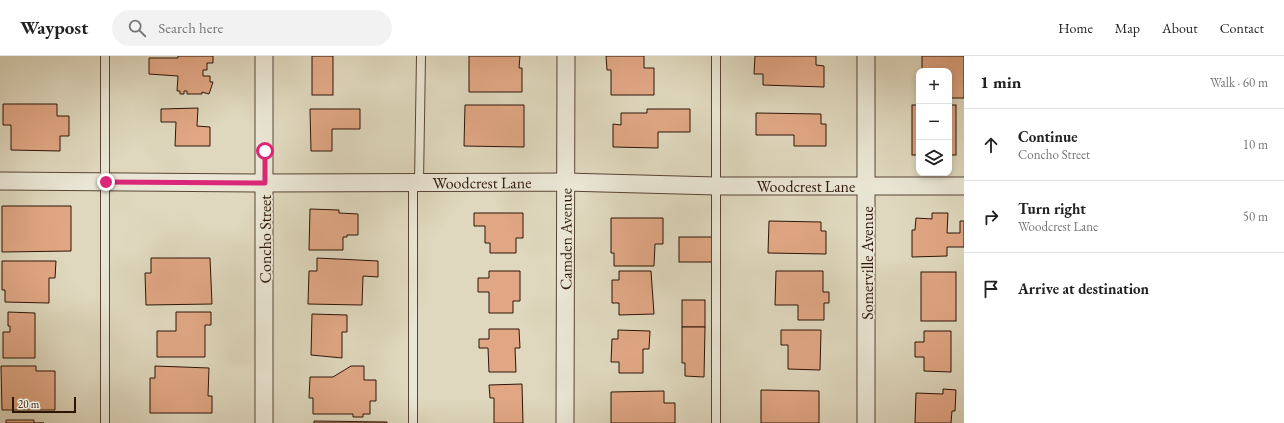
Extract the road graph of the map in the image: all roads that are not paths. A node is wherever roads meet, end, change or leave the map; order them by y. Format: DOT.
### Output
graph roads {
  1 [pos="105,56"];
  2 [pos="264,56"];
  3 [pos="420,56"];
  4 [pos="566,56"];
  5 [pos="716,56"];
  6 [pos="866,56"];
  7 [pos="0,181"];
  8 [pos="106,182"];
  9 [pos="416,182"];
  10 [pos="565,182"];
  11 [pos="265,183"];
  12 [pos="716,186"];
  13 [pos="867,186"];
  14 [pos="964,186"];
  15 [pos="105,423"];
  16 [pos="264,423"];
  17 [pos="413,423"];
  18 [pos="565,423"];
  19 [pos="716,423"];
  20 [pos="866,423"];
  1 -- 8 [label="lane"];
  2 -- 11 [label="street, Concho Street"];
  3 -- 9 [label="lane"];
  4 -- 10 [label="street, Camden Avenue"];
  5 -- 12 [label="lane"];
  6 -- 13 [label="street, Somerville Avenue"];
  7 -- 8 [label="street, Woodcrest Lane"];
  8 -- 11 [label="street, Woodcrest Lane"];
  8 -- 15 [label="lane"];
  9 -- 10 [label="street, Woodcrest Lane"];
  9 -- 11 [label="street, Woodcrest Lane"];
  9 -- 17 [label="lane"];
  10 -- 12 [label="street, Woodcrest Lane"];
  10 -- 18 [label="street, Camden Avenue"];
  11 -- 16 [label="street, Concho Street"];
  12 -- 13 [label="street, Woodcrest Lane"];
  12 -- 19 [label="lane"];
  13 -- 14 [label="street, Woodcrest Lane"];
  13 -- 20 [label="street, Somerville Avenue"];
}
